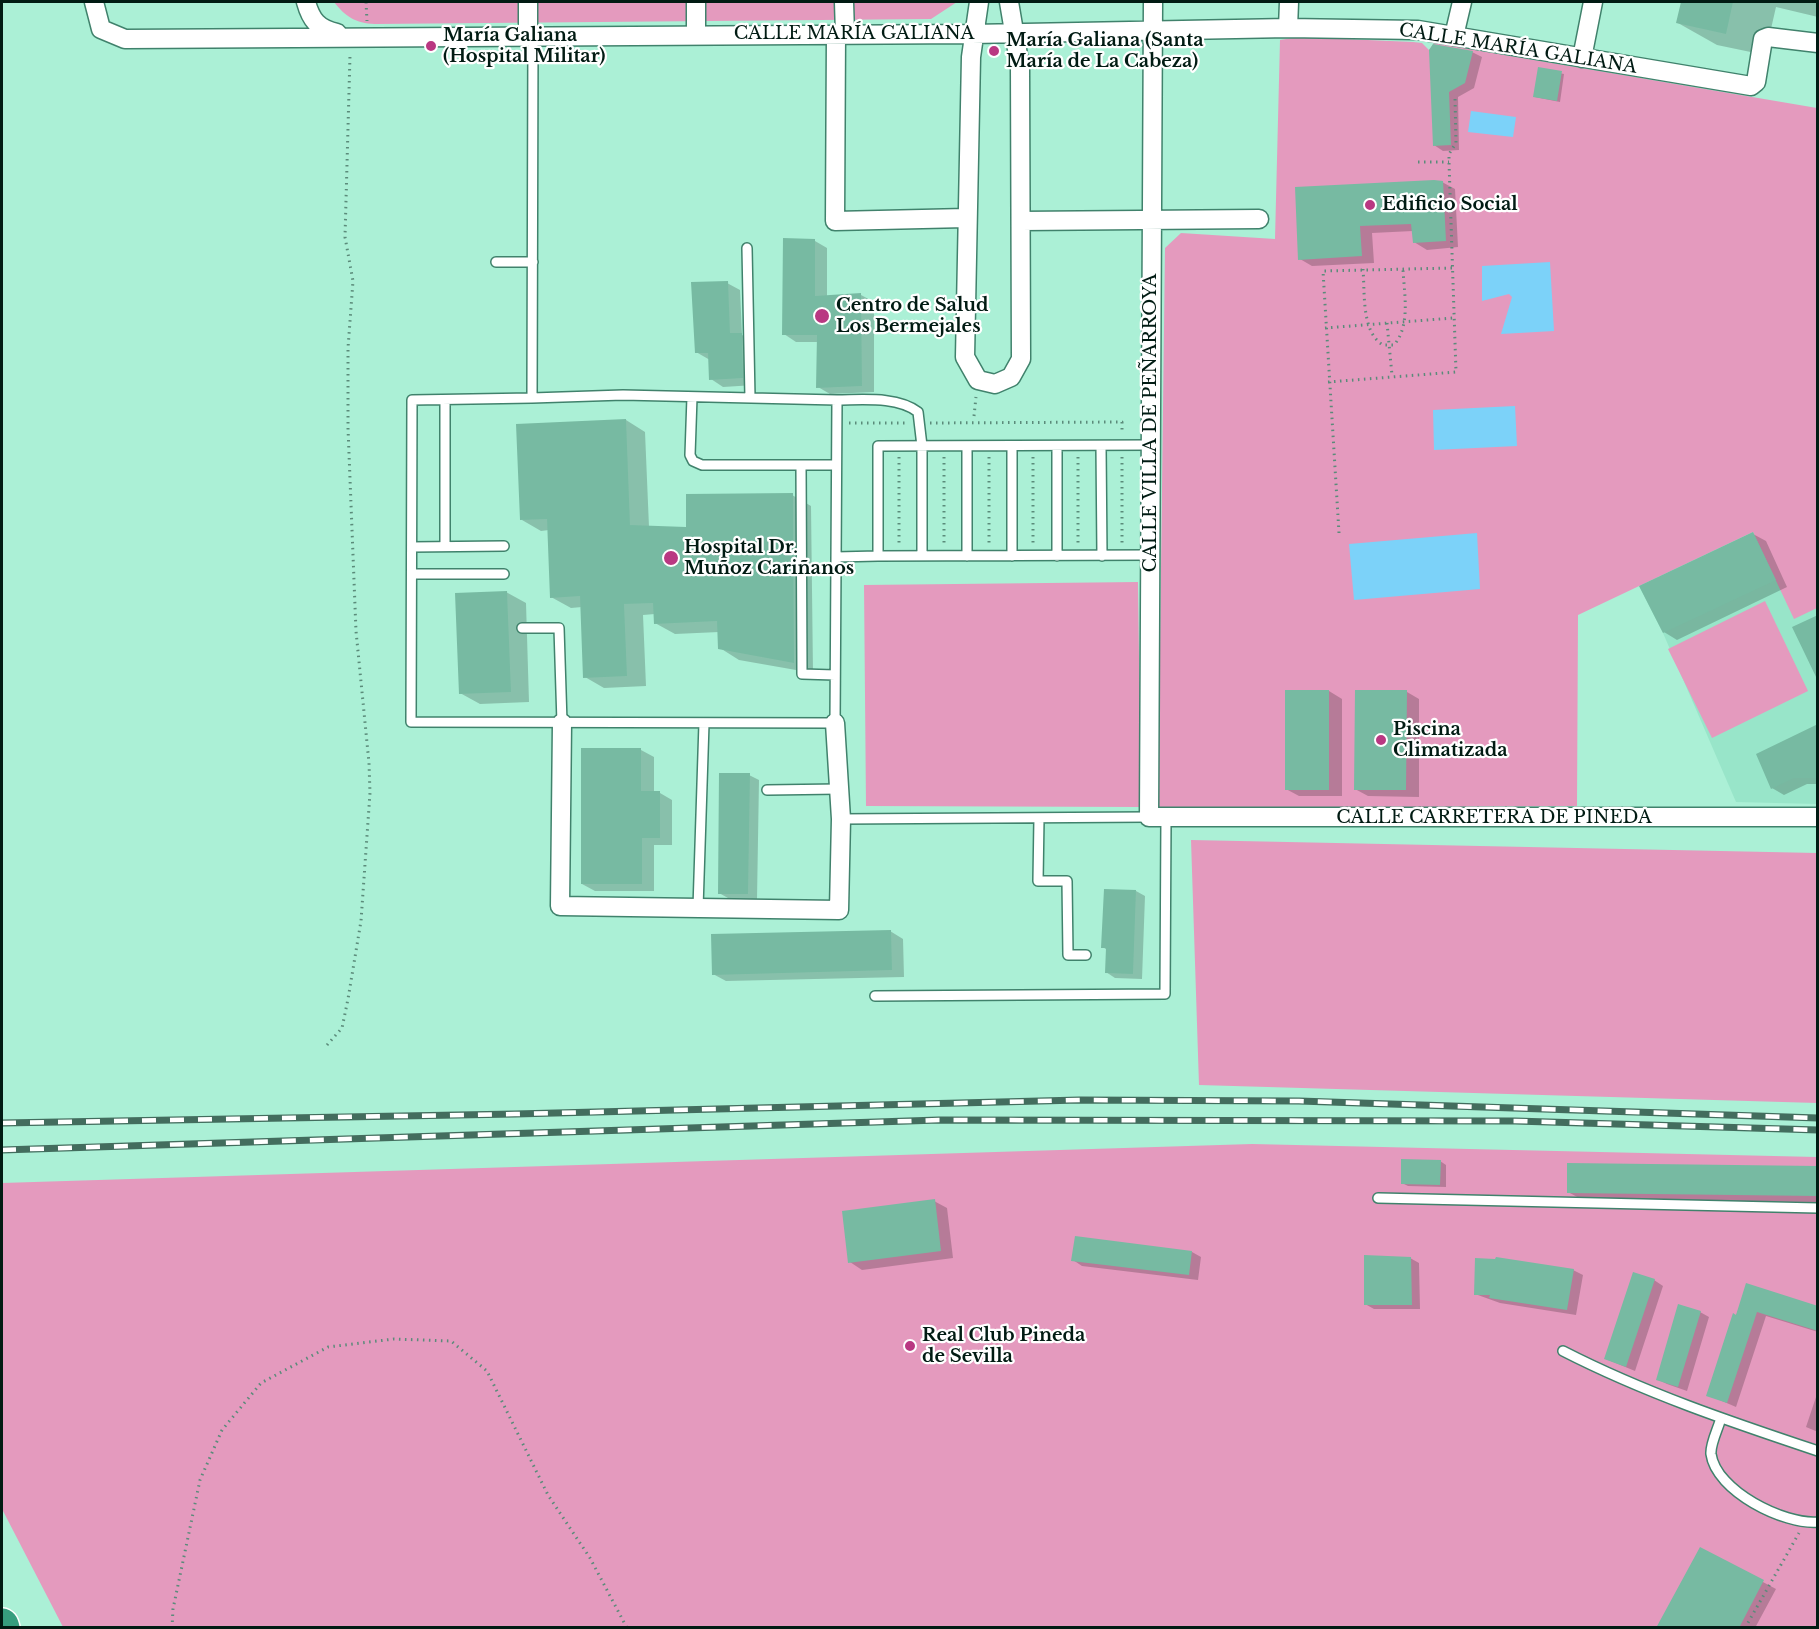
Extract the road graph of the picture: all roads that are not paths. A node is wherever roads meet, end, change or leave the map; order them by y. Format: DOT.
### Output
graph roads {
  1 [pos="94,2"];
  2 [pos="306,2"];
  3 [pos="528,2"];
  4 [pos="696,2"];
  5 [pos="844,2"];
  6 [pos="979,2"];
  7 [pos="1009,2"];
  8 [pos="1153,2"];
  9 [pos="1289,2"];
  10 [pos="1462,2"];
  11 [pos="1593,2"];
  12 [pos="1288,28"];
  13 [pos="1153,29"];
  14 [pos="972,33"];
  15 [pos="1015,33"];
  16 [pos="696,34"];
  17 [pos="841,34"];
  18 [pos="359,35"];
  19 [pos="531,35"];
  20 [pos="1454,36"];
  21 [pos="1818,43"];
  22 [pos="1582,58"];
  23 [pos="966,218"];
  24 [pos="1258,219"];
  25 [pos="1152,220"];
  26 [pos="1021,221"];
  27 [pos="747,248"];
  28 [pos="496,262"];
  29 [pos="533,262"];
  30 [pos="692,397"];
  31 [pos="532,398"];
  32 [pos="750,398"];
  33 [pos="445,400"];
  34 [pos="837,400"];
  35 [pos="1151,445"];
  36 [pos="922,446"];
  37 [pos="967,446"];
  38 [pos="1012,446"];
  39 [pos="1057,446"];
  40 [pos="1101,446"];
  41 [pos="801,465"];
  42 [pos="836,465"];
  43 [pos="412,546"];
  44 [pos="445,546"];
  45 [pos="504,546"];
  46 [pos="1150,555"];
  47 [pos="836,556"];
  48 [pos="878,556"];
  49 [pos="922,556"];
  50 [pos="967,556"];
  51 [pos="1012,556"];
  52 [pos="1057,556"];
  53 [pos="1102,556"];
  54 [pos="412,574"];
  55 [pos="504,574"];
  56 [pos="522,628"];
  57 [pos="835,675"];
  58 [pos="562,723"];
  59 [pos="704,723"];
  60 [pos="835,723"];
  61 [pos="839,789"];
  62 [pos="767,790"];
  63 [pos="1162,817"];
  64 [pos="1818,817"];
  65 [pos="1039,818"];
  66 [pos="841,819"];
  67 [pos="698,908"];
  68 [pos="1086,955"];
  69 [pos="875,996"];
  70 [pos="1378,1198"];
  71 [pos="1818,1208"];
  72 [pos="1563,1351"];
  73 [pos="1721,1418"];
  74 [pos="1818,1451"];
  75 [pos="1818,1522"];
  1 -- 18 [label="street, CALLE MARÍA GALIANA"];
  2 -- 18 [label="street, CALLE MARÍA GALIANA"];
  3 -- 19 [label="street"];
  4 -- 16 [label="street"];
  5 -- 17 [label="street"];
  6 -- 14 [label="street"];
  7 -- 15 [label="street"];
  8 -- 13 [label="street, CALLE VILLA DE PEÑARROYA"];
  9 -- 12 [label="street"];
  10 -- 20 [label="street"];
  11 -- 22 [label="street"];
  12 -- 13 [label="street, CALLE MARÍA GALIANA"];
  12 -- 20 [label="street, CALLE MARÍA GALIANA"];
  13 -- 15 [label="street, CALLE MARÍA GALIANA"];
  13 -- 25 [label="street, CALLE VILLA DE PEÑARROYA"];
  14 -- 15 [label="street, CALLE MARÍA GALIANA"];
  14 -- 17 [label="street, CALLE MARÍA GALIANA"];
  14 -- 23 [label="street"];
  15 -- 26 [label="street"];
  16 -- 17 [label="street, CALLE MARÍA GALIANA"];
  16 -- 19 [label="street, CALLE MARÍA GALIANA"];
  17 -- 23 [label="street"];
  18 -- 19 [label="street, CALLE MARÍA GALIANA"];
  19 -- 29 [label="lane"];
  20 -- 22 [label="street, CALLE MARÍA GALIANA"];
  21 -- 22 [label="street, CALLE MARÍA GALIANA"];
  23 -- 26 [label="street"];
  24 -- 25 [label="street"];
  25 -- 26 [label="street"];
  25 -- 35 [label="street, CALLE VILLA DE PEÑARROYA"];
  27 -- 32 [label="lane"];
  28 -- 29 [label="lane"];
  29 -- 31 [label="lane"];
  30 -- 31 [label="lane"];
  30 -- 32 [label="lane"];
  30 -- 41 [label="lane"];
  31 -- 33 [label="lane"];
  32 -- 34 [label="lane"];
  33 -- 43 [label="lane"];
  33 -- 44 [label="lane"];
  34 -- 36 [label="lane"];
  34 -- 42 [label="lane"];
  35 -- 40 [label="lane"];
  35 -- 46 [label="street, CALLE VILLA DE PEÑARROYA"];
  36 -- 37 [label="lane"];
  36 -- 48 [label="lane"];
  36 -- 49 [label="lane"];
  37 -- 38 [label="lane"];
  37 -- 50 [label="lane"];
  38 -- 39 [label="lane"];
  38 -- 51 [label="lane"];
  39 -- 40 [label="lane"];
  39 -- 52 [label="lane"];
  40 -- 53 [label="lane"];
  41 -- 42 [label="lane"];
  41 -- 57 [label="lane"];
  42 -- 47 [label="lane"];
  43 -- 44 [label="lane"];
  43 -- 54 [label="lane"];
  44 -- 45 [label="lane"];
  46 -- 53 [label="lane"];
  46 -- 63 [label="street, CALLE VILLA DE PEÑARROYA"];
  47 -- 48 [label="lane"];
  47 -- 57 [label="lane"];
  48 -- 49 [label="lane"];
  49 -- 50 [label="lane"];
  50 -- 51 [label="lane"];
  51 -- 52 [label="lane"];
  52 -- 53 [label="lane"];
  54 -- 55 [label="lane"];
  54 -- 58 [label="lane"];
  56 -- 58 [label="lane"];
  57 -- 60 [label="lane"];
  58 -- 59 [label="lane"];
  58 -- 67 [label="street"];
  59 -- 60 [label="lane"];
  59 -- 67 [label="lane"];
  60 -- 61 [label="street"];
  61 -- 62 [label="lane"];
  61 -- 66 [label="street"];
  63 -- 64 [label="street, CALLE CARRETERA DE PINEDA"];
  63 -- 65 [label="lane"];
  63 -- 69 [label="lane"];
  65 -- 66 [label="lane"];
  65 -- 68 [label="lane"];
  66 -- 67 [label="street"];
  70 -- 71 [label="lane"];
  72 -- 73 [label="lane"];
  73 -- 74 [label="lane"];
  73 -- 75 [label="lane"];
}
